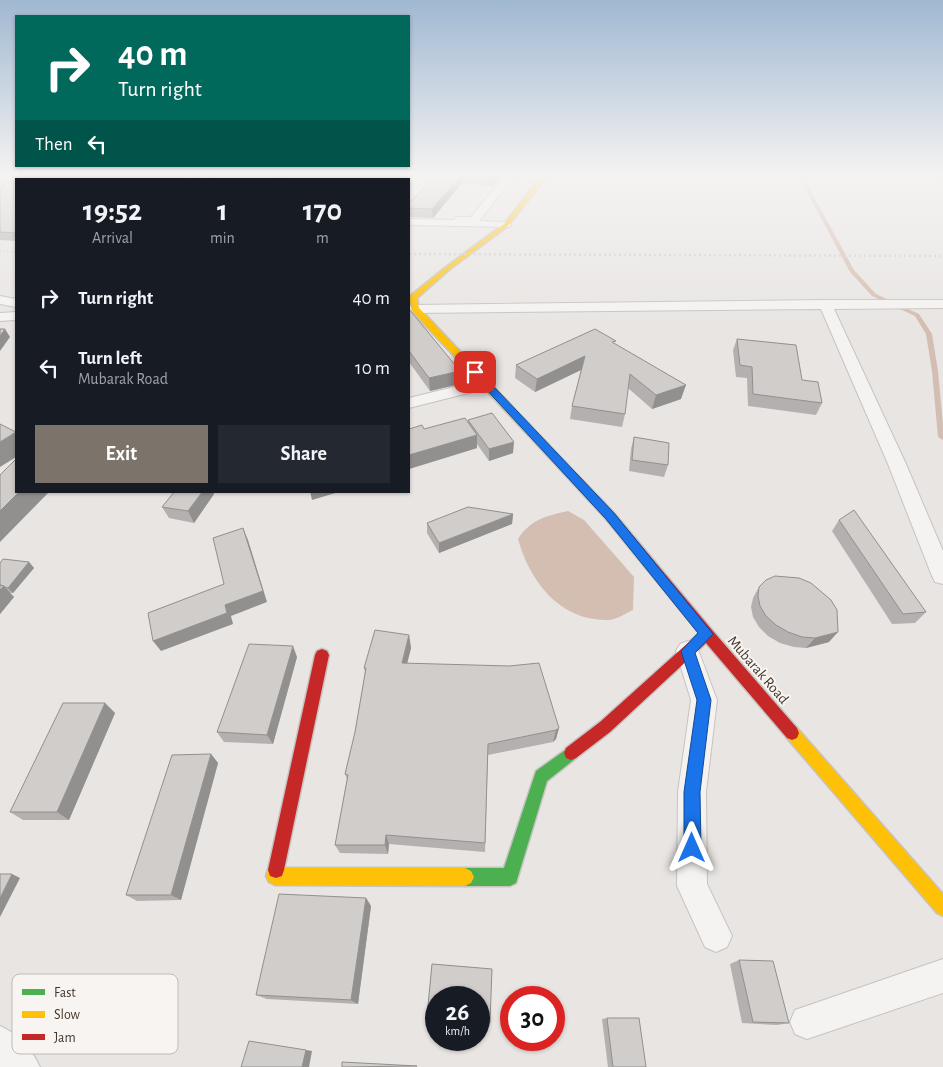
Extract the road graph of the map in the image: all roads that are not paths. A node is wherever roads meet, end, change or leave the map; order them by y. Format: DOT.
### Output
graph roads {
  1 [pos="477,225"];
  2 [pos="506,226"];
  3 [pos="0,300"];
  4 [pos="412,302"];
  5 [pos="15,303"];
  6 [pos="825,304"];
  7 [pos="943,304"];
  8 [pos="15,316"];
  9 [pos="0,317"];
  10 [pos="487,384"];
  11 [pos="410,403"];
  12 [pos="943,576"];
  13 [pos="697,642"];
  14 [pos="322,655"];
  15 [pos="943,907"];
  16 [pos="716,936"];
  17 [pos="943,976"];
  18 [pos="807,1022"];
  19 [pos="0,1044"];
  20 [pos="22,1067"];
  1 -- 2 [label="street"];
  2 -- 4 [label="street"];
  3 -- 5 [label="street"];
  4 -- 6 [label="street"];
  4 -- 10 [label="street, Mubarak Road"];
  6 -- 7 [label="street"];
  6 -- 12 [label="street"];
  8 -- 9 [label="street"];
  10 -- 11 [label="street"];
  10 -- 13 [label="street, Mubarak Road"];
  13 -- 14 [label="street"];
  13 -- 15 [label="street, Mubarak Road"];
  13 -- 16 [label="street"];
  17 -- 18 [label="street"];
  19 -- 20 [label="street"];
}
